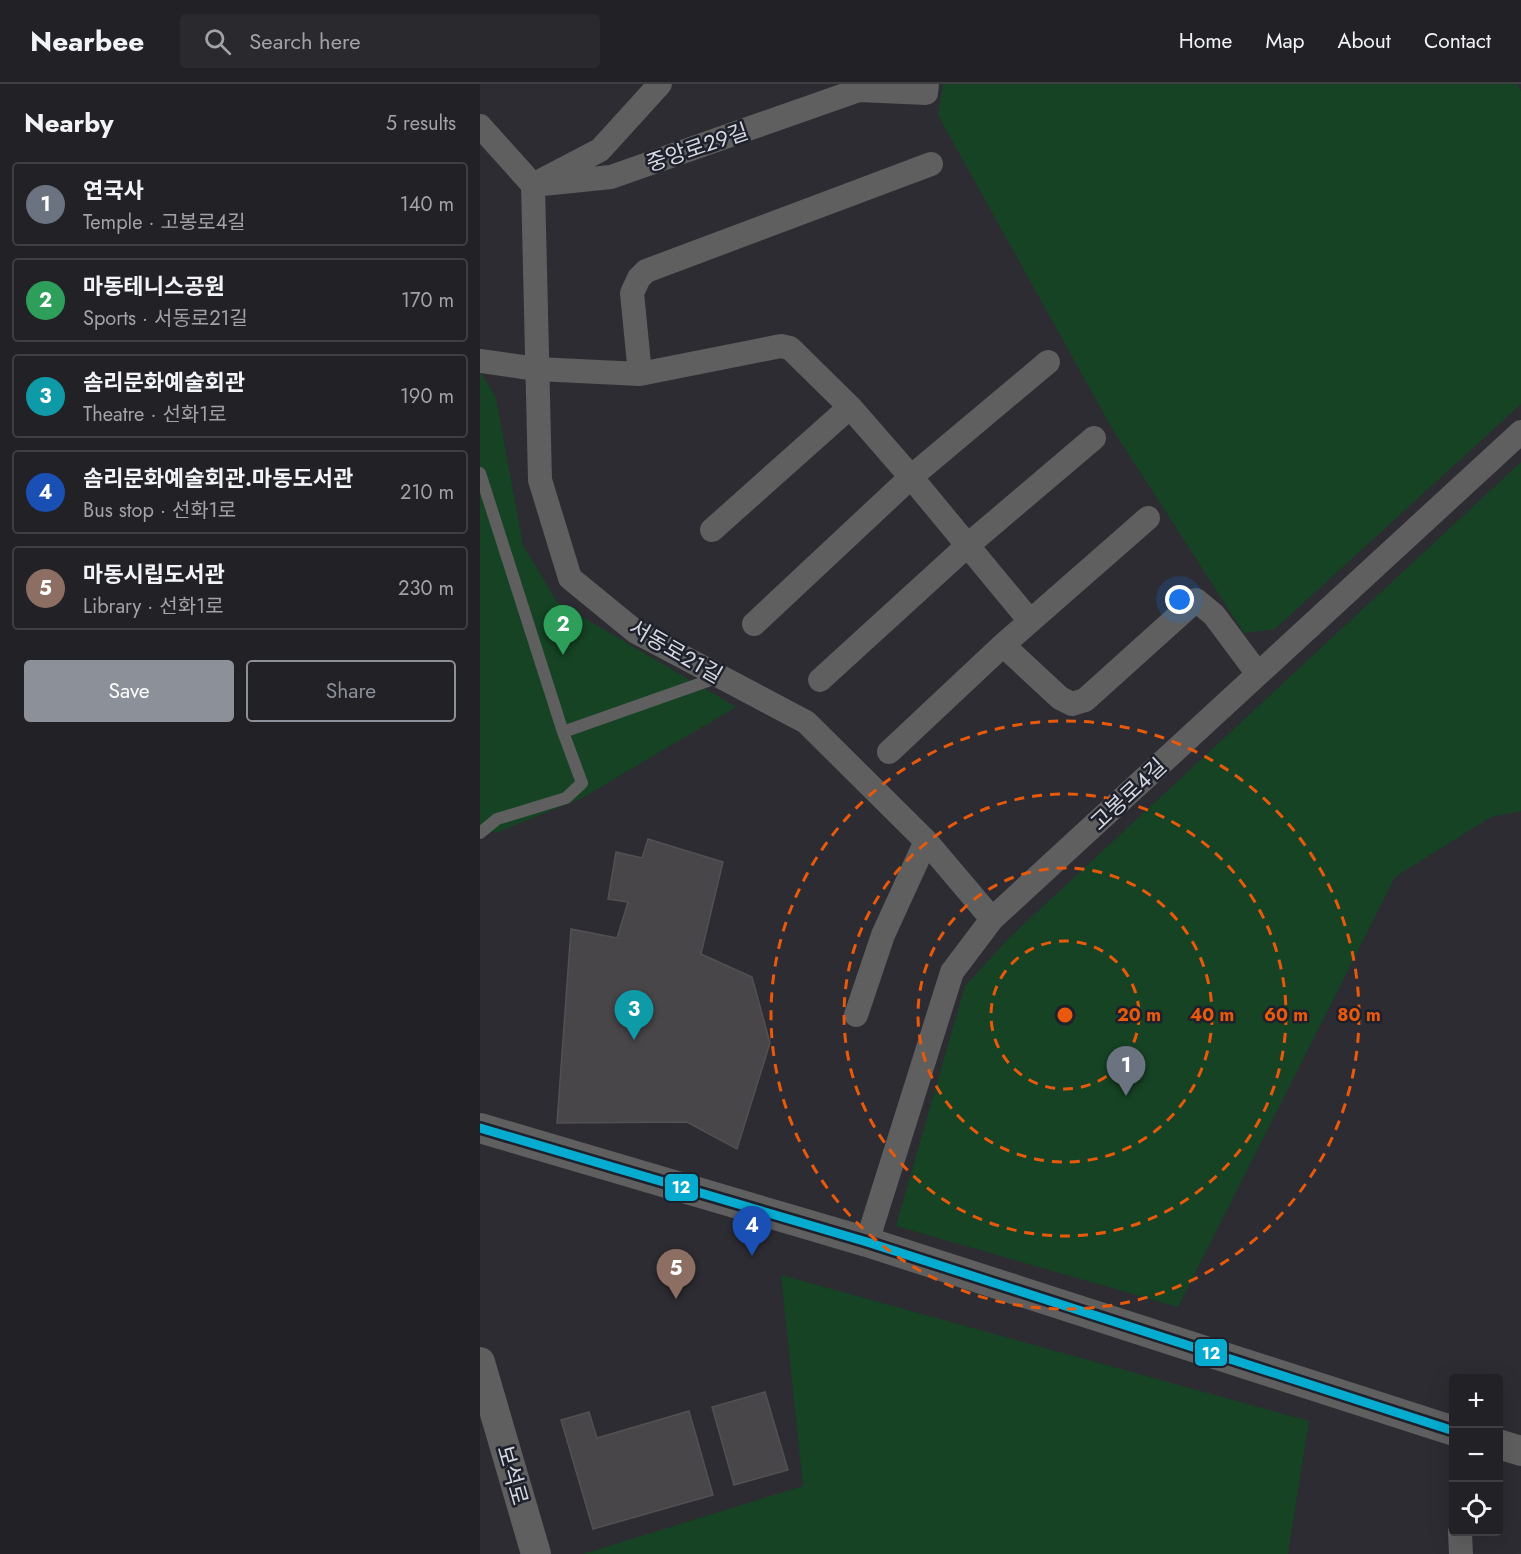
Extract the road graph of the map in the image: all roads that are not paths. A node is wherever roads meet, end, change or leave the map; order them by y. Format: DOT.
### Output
graph roads {
  1 [pos="660,84"];
  2 [pos="927,84"];
  3 [pos="480,126"];
  4 [pos="932,164"];
  5 [pos="533,185"];
  6 [pos="480,361"];
  7 [pos="1048,362"];
  8 [pos="537,369"];
  9 [pos="640,374"];
  10 [pos="850,407"];
  11 [pos="1521,432"];
  12 [pos="1094,438"];
  13 [pos="480,473"];
  14 [pos="911,477"];
  15 [pos="1148,518"];
  16 [pos="712,530"];
  17 [pos="968,546"];
  18 [pos="1030,621"];
  19 [pos="754,624"];
  20 [pos="1003,645"];
  21 [pos="1258,674"];
  22 [pos="721,677"];
  23 [pos="820,680"];
  24 [pos="563,732"];
  25 [pos="889,752"];
  26 [pos="480,833"];
  27 [pos="926,841"];
  28 [pos="992,919"];
  29 [pos="856,1015"];
  30 [pos="480,1128"];
  31 [pos="867,1242"];
  32 [pos="480,1362"];
  33 [pos="1449,1429"];
  34 [pos="1503,1446"];
  35 [pos="1521,1451"];
  36 [pos="1460,1536"];
  37 [pos="536,1554"];
  38 [pos="1461,1554"];
  1 -- 5 [label="street"];
  2 -- 5 [label="street, 중앙로29길"];
  3 -- 5 [label="street"];
  4 -- 9 [label="street"];
  5 -- 8 [label="street, 서동로21길"];
  6 -- 8 [label="street"];
  7 -- 14 [label="street"];
  8 -- 9 [label="street"];
  8 -- 22 [label="street, 서동로21길"];
  9 -- 10 [label="street"];
  10 -- 14 [label="street"];
  10 -- 16 [label="street"];
  11 -- 21 [label="street, 고봉로4길"];
  12 -- 17 [label="street"];
  13 -- 24 [label="lane"];
  14 -- 17 [label="street"];
  14 -- 19 [label="street"];
  15 -- 18 [label="street"];
  17 -- 18 [label="street"];
  17 -- 23 [label="street"];
  18 -- 20 [label="street"];
  20 -- 21 [label="street"];
  20 -- 25 [label="street"];
  21 -- 28 [label="street, 고봉로4길"];
  22 -- 24 [label="lane"];
  22 -- 27 [label="street, 서동로21길"];
  24 -- 26 [label="lane"];
  27 -- 28 [label="street, 서동로21길"];
  27 -- 29 [label="street"];
  28 -- 31 [label="street, 고봉로4길"];
  30 -- 31 [label="street"];
  31 -- 33 [label="street"];
  32 -- 37 [label="street, 보석로"];
  34 -- 35 [label="street"];
  36 -- 38 [label="street"];
}
